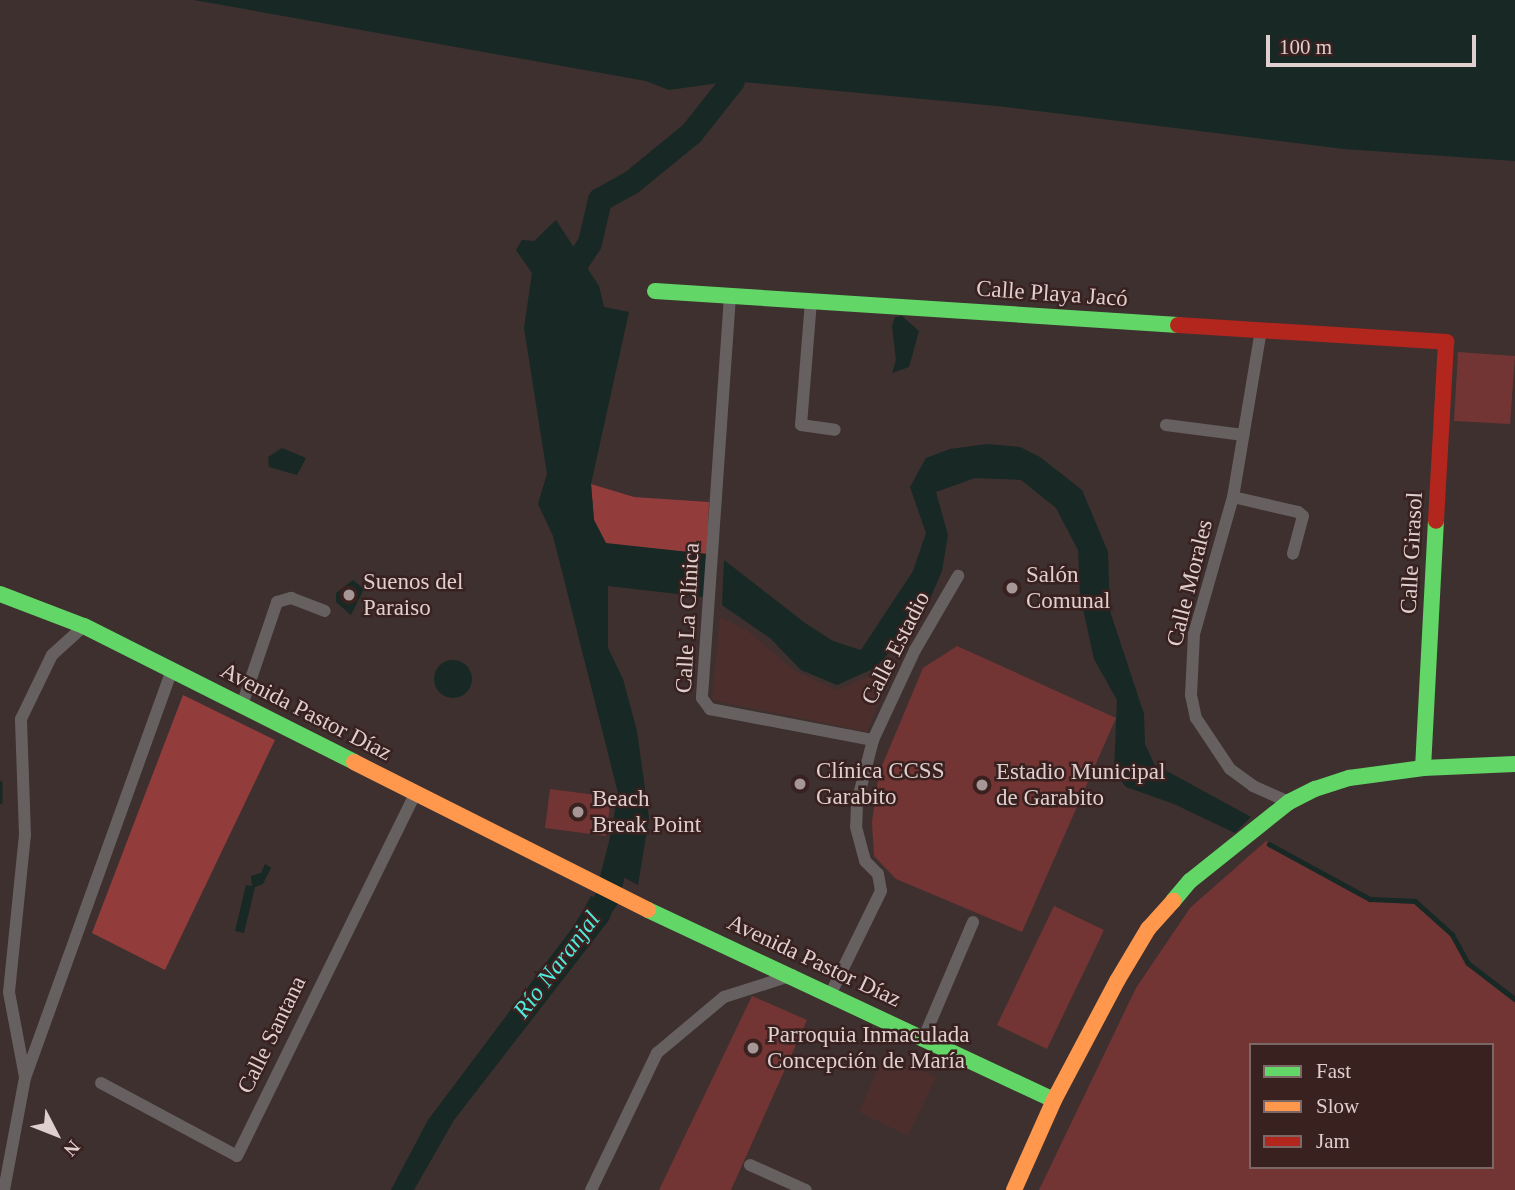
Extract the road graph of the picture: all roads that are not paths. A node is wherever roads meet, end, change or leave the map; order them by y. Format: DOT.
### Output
graph roads {
  1 [pos="655,291"];
  2 [pos="730,296"];
  3 [pos="811,301"];
  4 [pos="1261,330"];
  5 [pos="1446,342"];
  6 [pos="1166,425"];
  7 [pos="835,430"];
  8 [pos="1243,435"];
  9 [pos="1233,497"];
  10 [pos="1293,554"];
  11 [pos="958,576"];
  12 [pos="0,594"];
  13 [pos="326,611"];
  14 [pos="84,626"];
  15 [pos="172,670"];
  16 [pos="242,705"];
  17 [pos="873,740"];
  18 [pos="1515,764"];
  19 [pos="1423,768"];
  20 [pos="415,794"];
  21 [pos="1289,803"];
  22 [pos="973,922"];
  23 [pos="793,975"];
  24 [pos="831,993"];
  25 [pos="924,1037"];
  26 [pos="25,1078"];
  27 [pos="102,1083"];
  28 [pos="1054,1100"];
  29 [pos="750,1165"];
  30 [pos="4,1190"];
  31 [pos="591,1190"];
  32 [pos="806,1190"];
  33 [pos="1014,1190"];
  1 -- 2 [label="street, Calle Playa Jacó"];
  2 -- 3 [label="street, Calle Playa Jacó"];
  2 -- 17 [label="street, Calle La Clínica"];
  3 -- 4 [label="street, Calle Playa Jacó"];
  3 -- 7 [label="street"];
  4 -- 5 [label="street, Calle Playa Jacó"];
  4 -- 8 [label="street, Calle Morales"];
  5 -- 19 [label="street, Calle Girasol"];
  6 -- 8 [label="street"];
  8 -- 9 [label="street, Calle Morales"];
  9 -- 10 [label="street"];
  9 -- 21 [label="street, Calle Morales"];
  11 -- 17 [label="street, Calle Estadio"];
  12 -- 14 [label="street, Avenida Pastor Díaz"];
  13 -- 16 [label="street"];
  14 -- 15 [label="street, Avenida Pastor Díaz"];
  14 -- 26 [label="street"];
  15 -- 16 [label="street, Avenida Pastor Díaz"];
  15 -- 26 [label="street"];
  16 -- 20 [label="street, Avenida Pastor Díaz"];
  17 -- 24 [label="street"];
  18 -- 19 [label="street"];
  19 -- 21 [label="street"];
  20 -- 23 [label="street, Avenida Pastor Díaz"];
  20 -- 27 [label="street, Calle Santana"];
  21 -- 28 [label="street"];
  22 -- 25 [label="street"];
  23 -- 24 [label="street, Avenida Pastor Díaz"];
  23 -- 31 [label="street"];
  24 -- 25 [label="street, Avenida Pastor Díaz"];
  25 -- 28 [label="street, Avenida Pastor Díaz"];
  26 -- 30 [label="street"];
  28 -- 33 [label="street"];
  29 -- 32 [label="street"];
}
